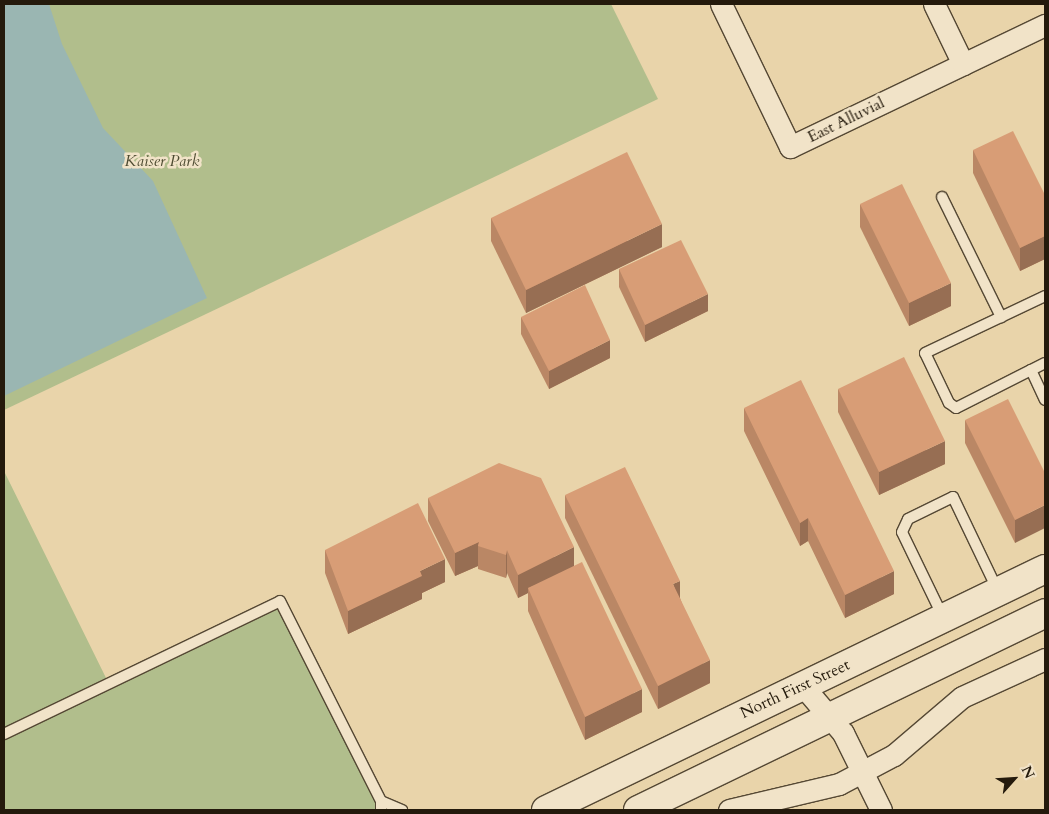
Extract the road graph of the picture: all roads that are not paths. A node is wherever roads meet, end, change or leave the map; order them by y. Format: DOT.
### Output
graph roads {
  1 [pos="721,4"];
  2 [pos="934,4"];
  3 [pos="1045,25"];
  4 [pos="963,64"];
  5 [pos="942,196"];
  6 [pos="1045,296"];
  7 [pos="1001,317"];
  8 [pos="1045,362"];
  9 [pos="1031,370"];
  10 [pos="1045,400"];
  11 [pos="1045,569"];
  12 [pos="999,592"];
  13 [pos="1045,613"];
  14 [pos="944,618"];
  15 [pos="1045,659"];
  16 [pos="803,686"];
  17 [pos="830,717"];
  18 [pos="4,734"];
  19 [pos="862,771"];
  20 [pos="381,806"];
  21 [pos="402,810"];
  22 [pos="546,810"];
  23 [pos="638,810"];
  24 [pos="729,810"];
  25 [pos="881,810"];
  1 -- 4 [label="street, East Alluvial"];
  2 -- 4 [label="street"];
  3 -- 4 [label="street, East Alluvial"];
  5 -- 7 [label="lane"];
  6 -- 7 [label="lane"];
  7 -- 9 [label="lane"];
  8 -- 9 [label="lane"];
  9 -- 10 [label="lane"];
  11 -- 12 [label="main road, North First Street"];
  12 -- 14 [label="main road, North First Street"];
  12 -- 14 [label="lane"];
  13 -- 17 [label="main road"];
  14 -- 16 [label="main road, North First Street"];
  15 -- 19 [label="street"];
  16 -- 17 [label="street"];
  16 -- 22 [label="main road, North First Street"];
  17 -- 19 [label="street"];
  17 -- 23 [label="main road"];
  18 -- 20 [label="lane"];
  19 -- 24 [label="street"];
  19 -- 25 [label="street"];
  20 -- 21 [label="lane"];
}
